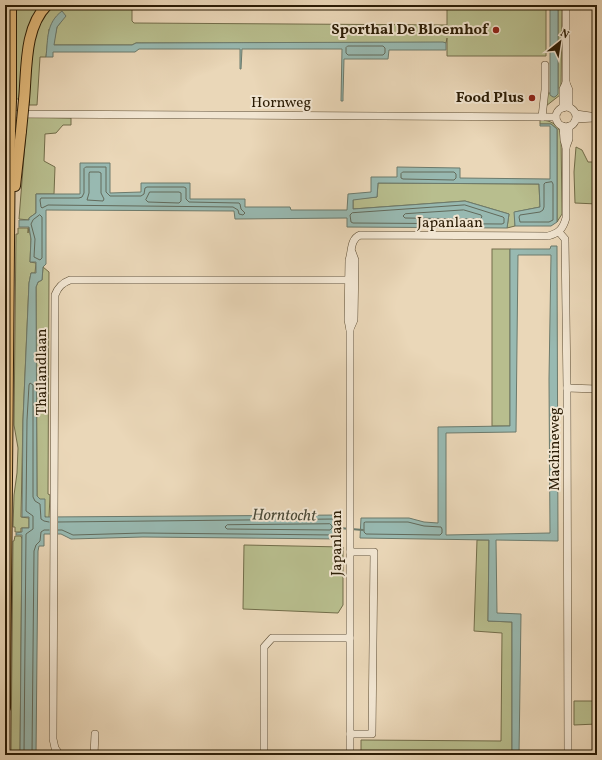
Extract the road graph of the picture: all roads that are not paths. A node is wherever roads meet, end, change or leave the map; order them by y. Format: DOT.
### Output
graph roads {
  1 [pos="12,5"];
  2 [pos="47,5"];
  3 [pos="566,5"];
  4 [pos="545,66"];
  5 [pos="566,108"];
  6 [pos="5,114"];
  7 [pos="556,116"];
  8 [pos="542,117"];
  9 [pos="576,117"];
  10 [pos="597,117"];
  11 [pos="566,126"];
  12 [pos="10,207"];
  13 [pos="559,232"];
  14 [pos="351,280"];
  15 [pos="567,388"];
  16 [pos="597,388"];
  17 [pos="350,552"];
  18 [pos="350,638"];
  19 [pos="5,708"];
  20 [pos="95,734"];
  21 [pos="350,734"];
  22 [pos="60,755"];
  23 [pos="94,755"];
  24 [pos="264,755"];
  25 [pos="350,755"];
  26 [pos="568,755"];
  1 -- 12 [label="highway, bridge"];
  2 -- 12 [label="highway, bridge"];
  3 -- 5 [label="street"];
  4 -- 8 [label="street"];
  5 -- 7 [label="street"];
  5 -- 9 [label="street"];
  6 -- 8 [label="street, Hornweg"];
  7 -- 8 [label="street, Hornweg"];
  7 -- 11 [label="street"];
  9 -- 10 [label="street"];
  9 -- 11 [label="street"];
  11 -- 13 [label="street"];
  12 -- 19 [label="highway"];
  13 -- 14 [label="street, Japanlaan"];
  13 -- 15 [label="street, Machineweg"];
  14 -- 17 [label="street, Japanlaan"];
  14 -- 22 [label="street, Thailandlaan"];
  15 -- 16 [label="street"];
  15 -- 26 [label="street, Machineweg"];
  17 -- 18 [label="street, Japanlaan"];
  17 -- 21 [label="street"];
  18 -- 21 [label="street, Japanlaan"];
  18 -- 24 [label="street"];
  20 -- 23 [label="street"];
  21 -- 25 [label="street, Japanlaan"];
}
